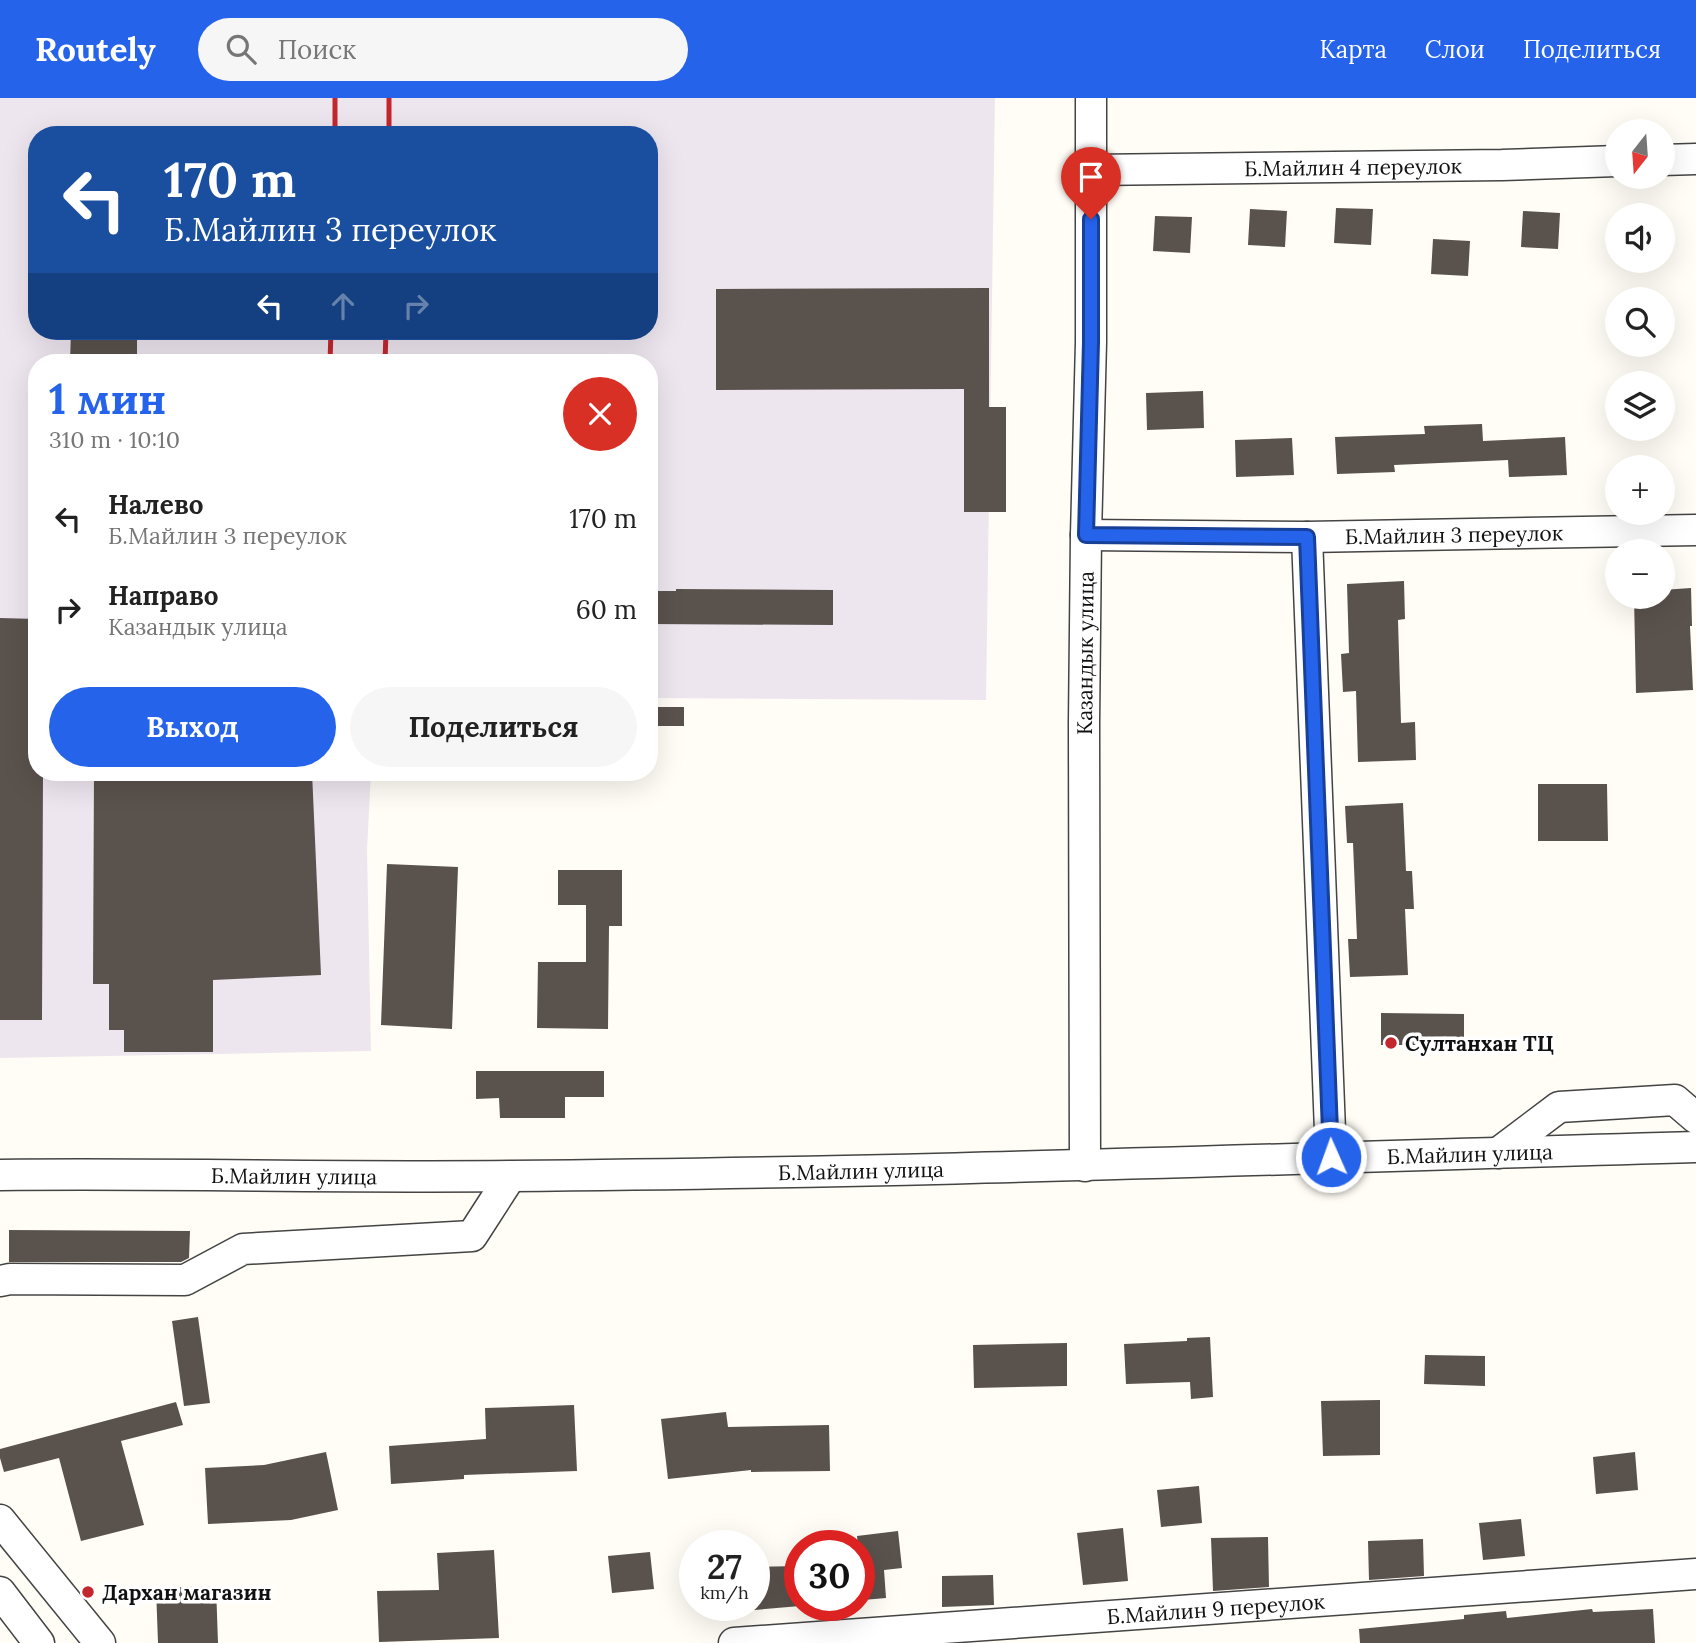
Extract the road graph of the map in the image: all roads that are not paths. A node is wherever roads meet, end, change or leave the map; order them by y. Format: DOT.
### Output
graph roads {
  1 [pos="1091,98"];
  2 [pos="1696,159"];
  3 [pos="1675,160"];
  4 [pos="1605,162"];
  5 [pos="1091,170"];
  6 [pos="1696,530"];
  7 [pos="1086,535"];
  8 [pos="1307,537"];
  9 [pos="1696,1118"];
  10 [pos="1696,1147"];
  11 [pos="1498,1153"];
  12 [pos="1331,1157"];
  13 [pos="1085,1166"];
  14 [pos="9,1176"];
  15 [pos="510,1177"];
  16 [pos="0,1281"];
  17 [pos="0,1520"];
  18 [pos="1696,1574"];
  19 [pos="0,1592"];
  20 [pos="39,1643"];
  21 [pos="100,1643"];
  22 [pos="734,1643"];
  1 -- 5 [label="street, Казандык улица"];
  2 -- 3 [label="street"];
  4 -- 5 [label="street, Б.Майлин 4 переулок"];
  5 -- 7 [label="street, Казандык улица"];
  6 -- 8 [label="street, Б.Майлин 3 переулок"];
  7 -- 8 [label="street, Б.Майлин 3 переулок"];
  7 -- 13 [label="street, Казандык улица"];
  8 -- 12 [label="street"];
  9 -- 11 [label="street"];
  10 -- 11 [label="street, Б.Майлин улица"];
  11 -- 12 [label="street, Б.Майлин улица"];
  12 -- 13 [label="street, Б.Майлин улица"];
  13 -- 15 [label="street, Б.Майлин улица"];
  14 -- 15 [label="street, Б.Майлин улица"];
  15 -- 16 [label="street"];
  17 -- 21 [label="street"];
  18 -- 22 [label="street, Б.Майлин 9 переулок"];
  19 -- 20 [label="street"];
}
